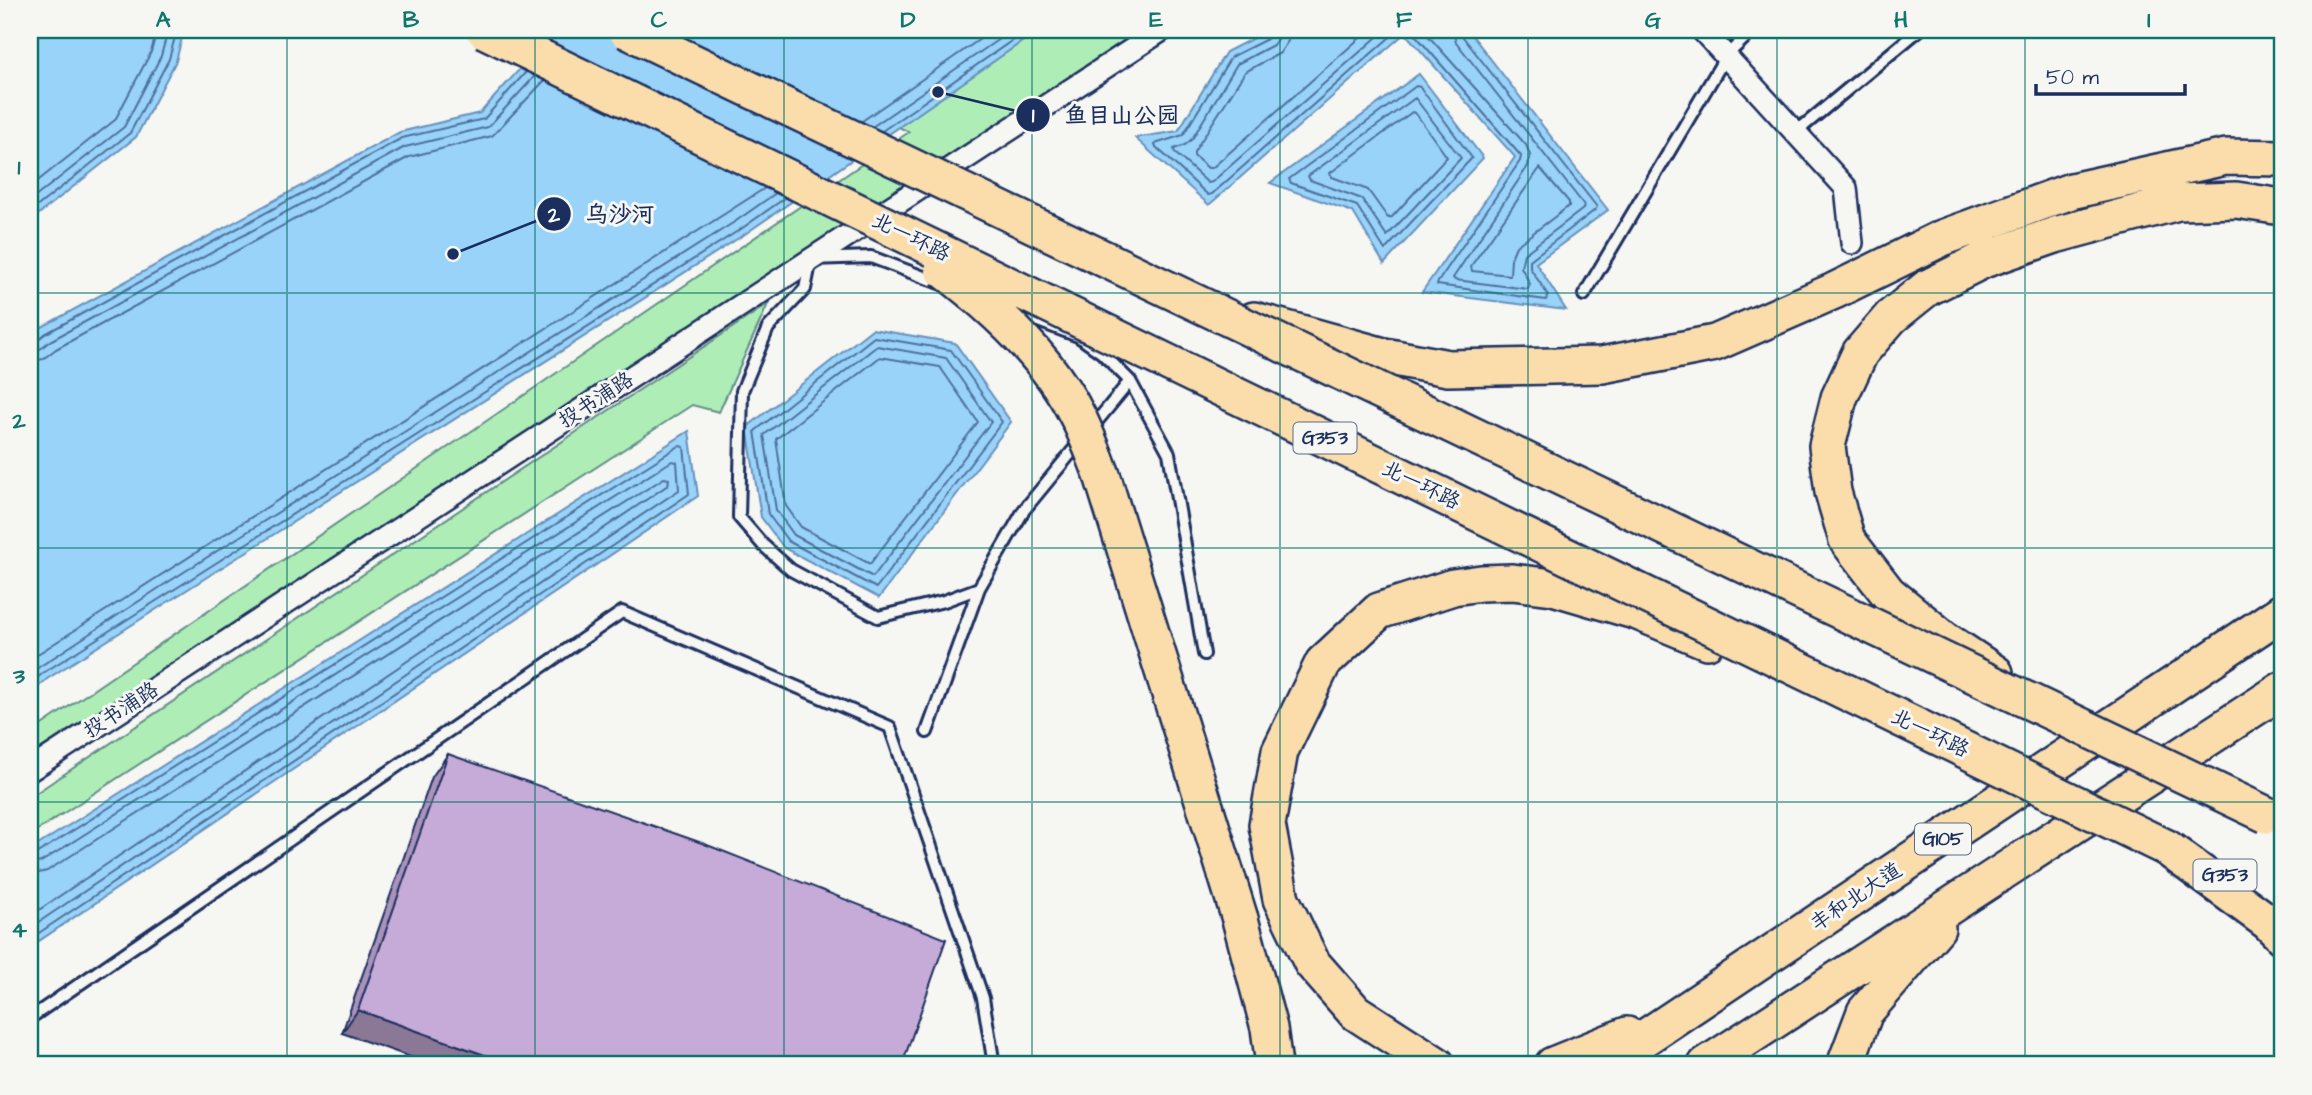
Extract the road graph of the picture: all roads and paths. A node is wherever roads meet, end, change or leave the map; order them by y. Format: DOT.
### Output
graph roads {
  1 [pos="484,30"];
  2 [pos="626,30"];
  3 [pos="1162,30"];
  4 [pos="1702,30"];
  5 [pos="1753,30"];
  6 [pos="1919,30"];
  7 [pos="1726,57"];
  8 [pos="601,86"];
  9 [pos="1795,133"];
  10 [pos="2282,158"];
  11 [pos="2282,207"];
  12 [pos="1852,243"];
  13 [pos="811,259"];
  14 [pos="1584,295"];
  15 [pos="1210,308"];
  16 [pos="1130,381"];
  17 [pos="979,588"];
  18 [pos="2281,613"];
  19 [pos="1204,654"];
  20 [pos="2282,690"];
  21 [pos="2050,710"];
  22 [pos="927,732"];
  23 [pos="1952,744"];
  24 [pos="30,770"];
  25 [pos="2277,819"];
  26 [pos="2167,848"];
  27 [pos="1965,897"];
  28 [pos="2282,902"];
  29 [pos="2282,936"];
  30 [pos="1686,1011"];
  31 [pos="30,1018"];
  32 [pos="994,1065"];
  33 [pos="1274,1065"];
  34 [pos="1437,1065"];
  35 [pos="1553,1065"];
  36 [pos="1604,1065"];
  37 [pos="1706,1065"];
  38 [pos="1845,1065"];
  1 -- 8 [label="highway, 北一环路 / G353, bridge"];
  2 -- 15 [label="highway, bridge"];
  3 -- 13 [label="street, 投书浦路"];
  4 -- 7 [label="street"];
  5 -- 7 [label="lane"];
  6 -- 9 [label="lane"];
  7 -- 9 [label="street"];
  7 -- 14 [label="lane"];
  8 -- 23 [label="highway, 北一环路 / G353, bridge"];
  8 -- 33 [label="highway, bridge"];
  9 -- 12 [label="street"];
  10 -- 15 [label="highway, bridge"];
  11 -- 21 [label="highway, bridge"];
  13 -- 16 [label="lane"];
  13 -- 17 [label="lane"];
  13 -- 24 [label="street, 投书浦路"];
  15 -- 21 [label="highway, bridge"];
  16 -- 17 [label="lane"];
  16 -- 19 [label="lane"];
  17 -- 22 [label="lane"];
  18 -- 30 [label="highway, 丰和北大道 / G105"];
  20 -- 27 [label="highway"];
  21 -- 25 [label="highway, bridge"];
  23 -- 26 [label="highway, 北一环路 / G353, bridge"];
  23 -- 34 [label="highway, bridge"];
  26 -- 28 [label="highway, 北一环路 / G353"];
  26 -- 29 [label="highway"];
  27 -- 37 [label="highway"];
  27 -- 38 [label="highway"];
  30 -- 35 [label="highway"];
  30 -- 36 [label="highway, 丰和北大道 / G105"];
  31 -- 32 [label="lane"];
}
